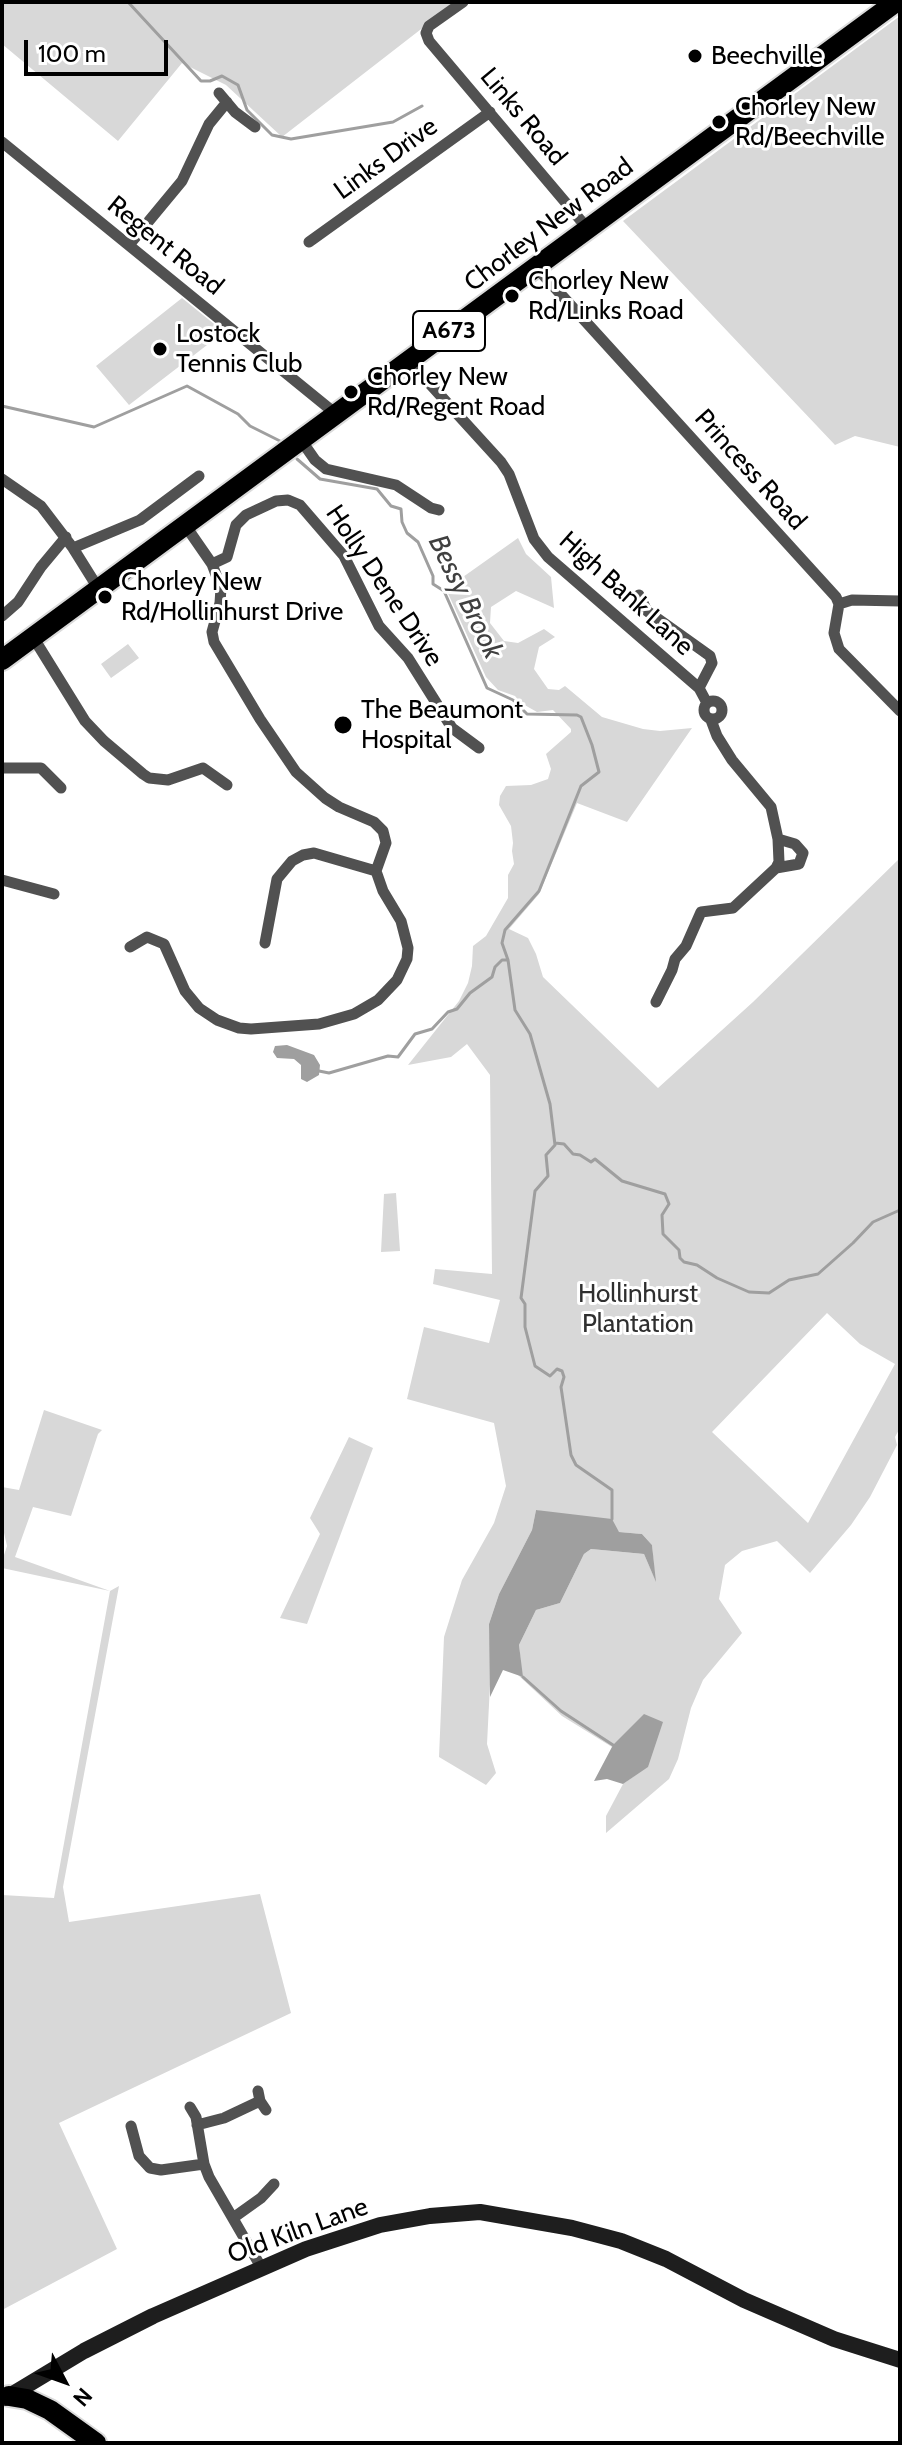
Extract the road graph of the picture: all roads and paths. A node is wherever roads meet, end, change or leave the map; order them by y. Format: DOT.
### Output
graph roads {
  1 [pos="463,2"];
  2 [pos="896,2"];
  3 [pos="490,112"];
  4 [pos="255,127"];
  5 [pos="2,142"];
  6 [pos="588,229"];
  7 [pos="309,242"];
  8 [pos="129,245"];
  9 [pos="536,267"];
  10 [pos="409,361"];
  11 [pos="336,414"];
  12 [pos="301,440"];
  13 [pos="192,478"];
  14 [pos="2,479"];
  15 [pos="441,510"];
  16 [pos="185,525"];
  17 [pos="66,537"];
  18 [pos="73,548"];
  19 [pos="212,564"];
  20 [pos="98,588"];
  21 [pos="639,595"];
  22 [pos="900,601"];
  23 [pos="839,604"];
  24 [pos="2,616"];
  25 [pos="33,637"];
  26 [pos="2,660"];
  27 [pos="699,688"];
  28 [pos="900,711"];
  29 [pos="479,748"];
  30 [pos="2,768"];
  31 [pos="227,785"];
  32 [pos="61,788"];
  33 [pos="778,839"];
  34 [pos="776,868"];
  35 [pos="376,871"];
  36 [pos="2,880"];
  37 [pos="54,894"];
  38 [pos="265,943"];
  39 [pos="130,947"];
  40 [pos="656,1002"];
  41 [pos="261,2100"];
  42 [pos="190,2107"];
  43 [pos="197,2125"];
  44 [pos="131,2126"];
  45 [pos="204,2164"];
  46 [pos="274,2184"];
  47 [pos="233,2218"];
  48 [pos="261,2267"];
  49 [pos="900,2360"];
  50 [pos="4,2396"];
  51 [pos="76,2443"];
  52 [pos="96,2443"];
  1 -- 3 [label="street, Links Road"];
  2 -- 6 [label="highway, Chorley New Road / A673"];
  3 -- 6 [label="street, Links Road"];
  3 -- 7 [label="street, Links Drive"];
  4 -- 8 [label="street"];
  5 -- 8 [label="street, Regent Road"];
  6 -- 9 [label="highway, Chorley New Road / A673"];
  8 -- 11 [label="street, Regent Road"];
  9 -- 10 [label="highway, Chorley New Road / A673"];
  9 -- 23 [label="street, Princess Road"];
  10 -- 11 [label="highway, Chorley New Road / A673"];
  10 -- 27 [label="street, High Bank Lane"];
  11 -- 12 [label="highway, Chorley New Road / A673"];
  12 -- 15 [label="street"];
  12 -- 16 [label="highway, Chorley New Road / A673"];
  13 -- 18 [label="street"];
  14 -- 17 [label="street"];
  16 -- 19 [label="street"];
  16 -- 20 [label="highway, Chorley New Road / A673"];
  17 -- 18 [label="street"];
  17 -- 24 [label="street"];
  18 -- 20 [label="street"];
  19 -- 29 [label="street, Holly Dene Drive"];
  19 -- 35 [label="street"];
  20 -- 25 [label="highway, Chorley New Road / A673"];
  21 -- 27 [label="street"];
  22 -- 23 [label="street"];
  23 -- 28 [label="street"];
  25 -- 26 [label="highway, Chorley New Road / A673"];
  25 -- 31 [label="street"];
  27 -- 33 [label="street, High Bank Lane"];
  30 -- 32 [label="street"];
  33 -- 34 [label="street"];
  33 -- 34 [label="street"];
  34 -- 40 [label="street"];
  35 -- 38 [label="street"];
  35 -- 39 [label="street"];
  36 -- 37 [label="street"];
  41 -- 43 [label="street"];
  42 -- 43 [label="street"];
  43 -- 45 [label="street"];
  44 -- 45 [label="street"];
  45 -- 47 [label="street"];
  46 -- 47 [label="street"];
  47 -- 48 [label="street"];
  48 -- 49 [label="main road, Old Kiln Lane"];
  48 -- 50 [label="main road, Old Kiln Lane"];
  50 -- 51 [label="highway"];
  50 -- 52 [label="highway"];
}
